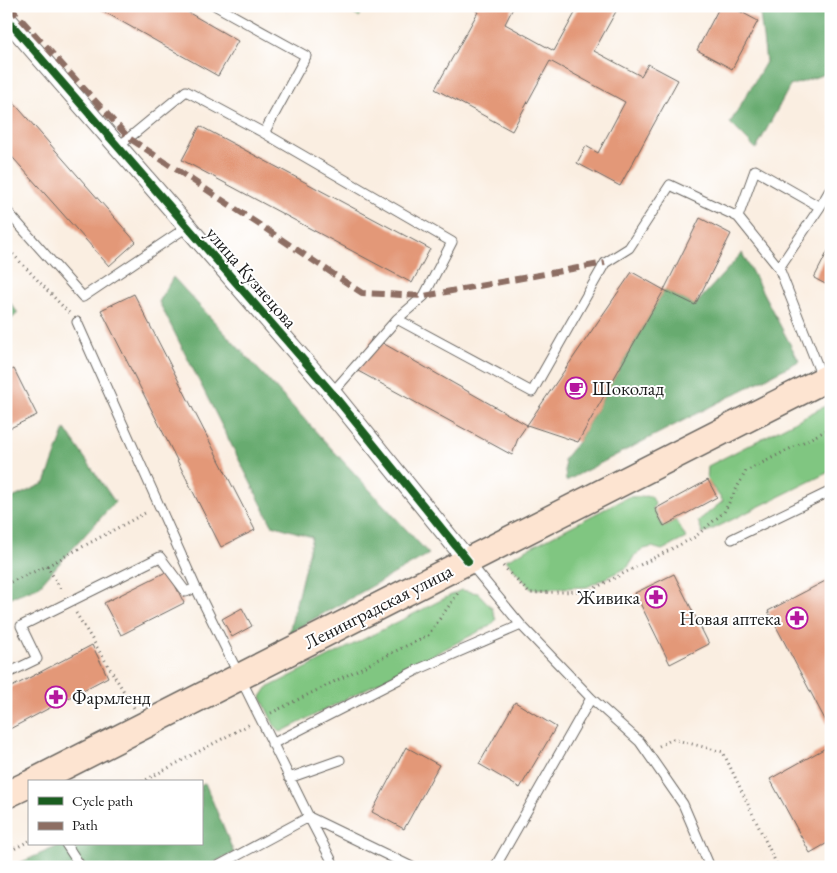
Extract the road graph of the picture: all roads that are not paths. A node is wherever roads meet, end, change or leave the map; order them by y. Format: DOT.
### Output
graph roads {
  1 [pos="216,6"];
  2 [pos="6,18"];
  3 [pos="264,133"];
  4 [pos="118,147"];
  5 [pos="831,188"];
  6 [pos="820,207"];
  7 [pos="6,210"];
  8 [pos="738,217"];
  9 [pos="187,227"];
  10 [pos="779,268"];
  11 [pos="398,319"];
  12 [pos="77,322"];
  13 [pos="827,378"];
  14 [pos="332,393"];
  15 [pos="831,491"];
  16 [pos="732,539"];
  17 [pos="468,561"];
  18 [pos="196,588"];
  19 [pos="521,625"];
  20 [pos="6,674"];
  21 [pos="239,677"];
  22 [pos="591,698"];
  23 [pos="272,744"];
  24 [pos="340,760"];
  25 [pos="289,778"];
  26 [pos="37,780"];
  27 [pos="28,784"];
  28 [pos="6,795"];
  29 [pos="308,817"];
  30 [pos="67,846"];
  31 [pos="81,867"];
  32 [pos="216,867"];
  33 [pos="335,867"];
  34 [pos="412,867"];
  35 [pos="495,867"];
  36 [pos="710,867"];
  1 -- 3 [label="lane"];
  2 -- 4 [label="street, улица Кузнецова"];
  3 -- 4 [label="lane"];
  3 -- 11 [label="lane"];
  4 -- 9 [label="street, улица Кузнецова"];
  5 -- 6 [label="lane"];
  6 -- 8 [label="lane"];
  6 -- 10 [label="lane"];
  7 -- 9 [label="lane"];
  8 -- 10 [label="lane"];
  8 -- 11 [label="lane"];
  9 -- 14 [label="street, улица Кузнецова"];
  10 -- 13 [label="lane"];
  11 -- 14 [label="lane"];
  12 -- 18 [label="lane"];
  13 -- 17 [label="main road, Ленинградская улица"];
  14 -- 17 [label="street, улица Кузнецова"];
  15 -- 16 [label="lane"];
  17 -- 19 [label="lane"];
  17 -- 21 [label="main road, Ленинградская улица"];
  18 -- 20 [label="lane"];
  18 -- 21 [label="lane"];
  19 -- 22 [label="lane"];
  19 -- 23 [label="lane"];
  21 -- 23 [label="lane"];
  21 -- 26 [label="main road, Ленинградская улица"];
  22 -- 35 [label="lane"];
  22 -- 36 [label="lane"];
  23 -- 25 [label="lane"];
  24 -- 25 [label="lane"];
  25 -- 29 [label="lane"];
  27 -- 28 [label="main road"];
  29 -- 32 [label="lane"];
  29 -- 33 [label="lane"];
  29 -- 34 [label="lane"];
  30 -- 31 [label="lane"];
}
